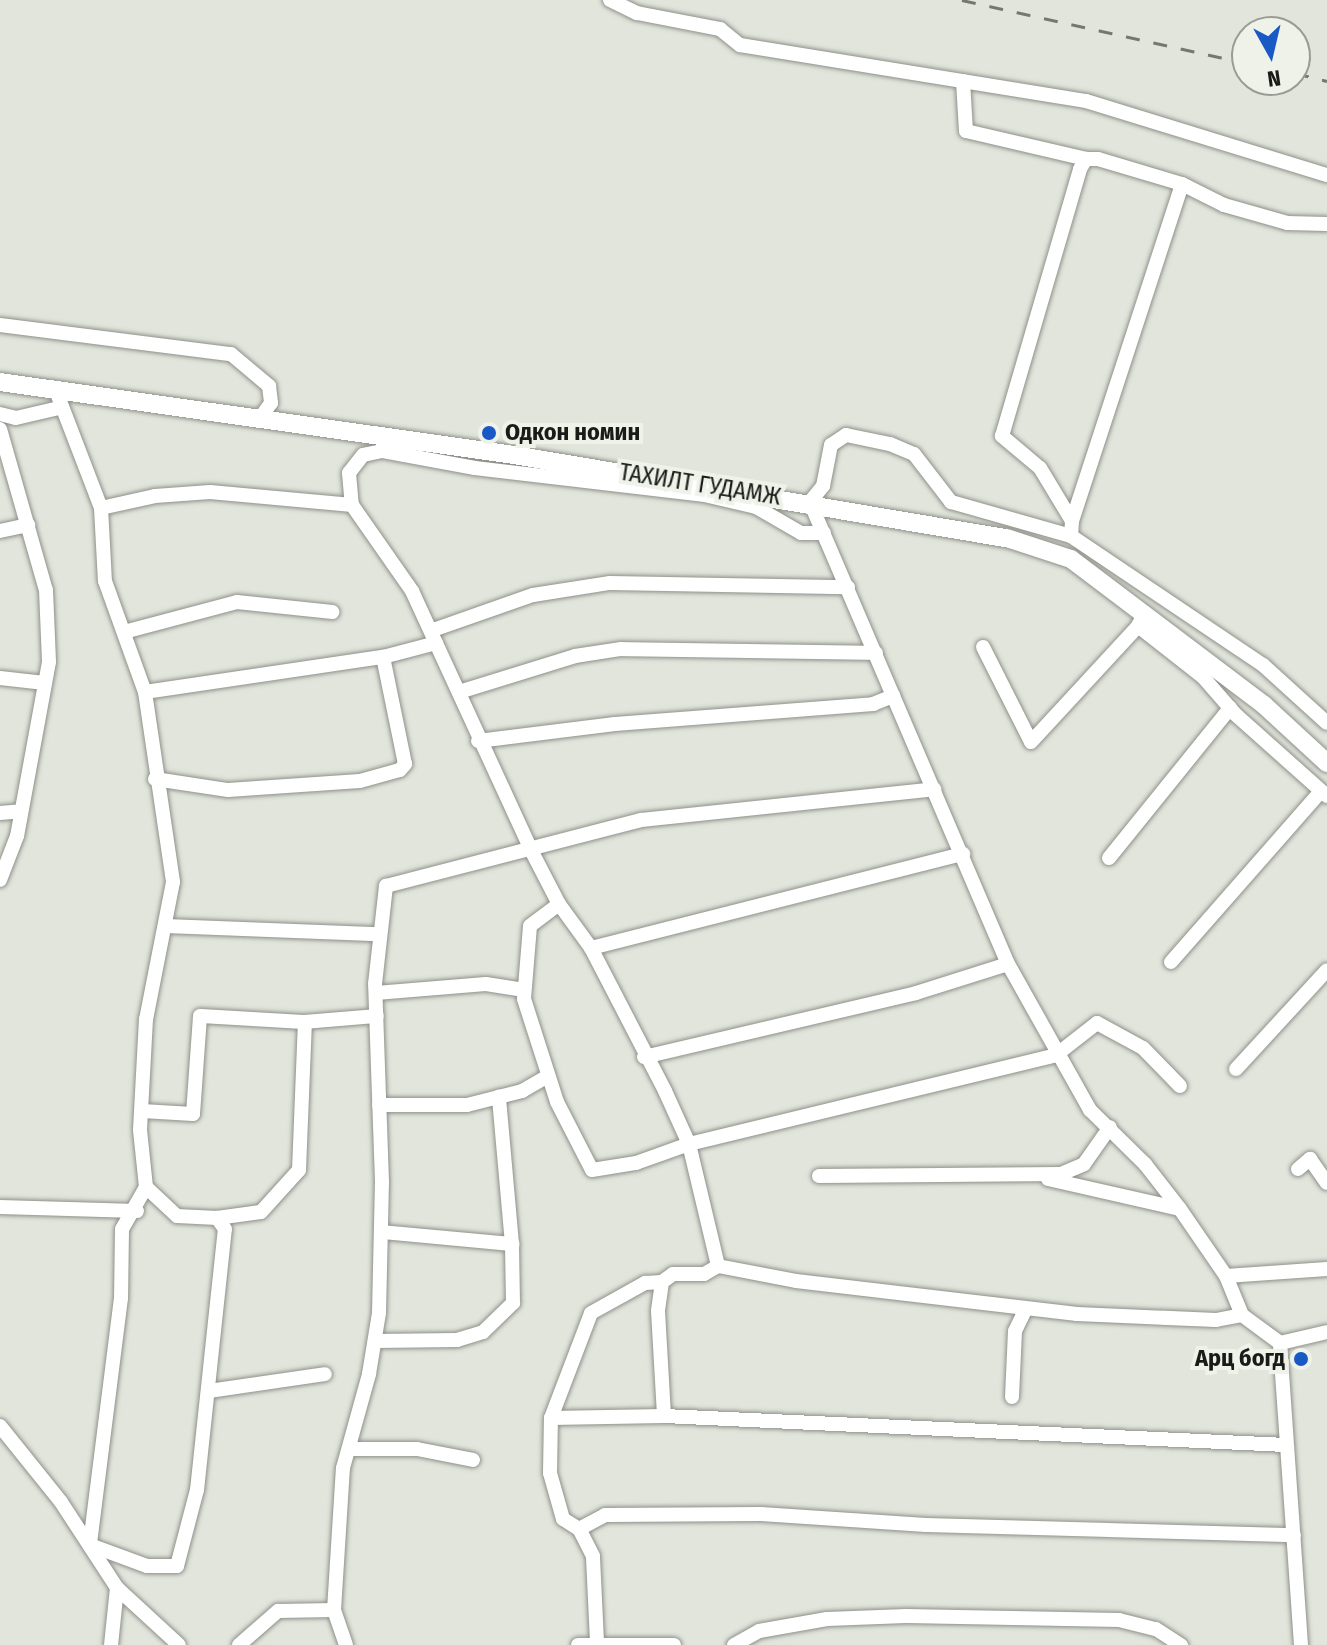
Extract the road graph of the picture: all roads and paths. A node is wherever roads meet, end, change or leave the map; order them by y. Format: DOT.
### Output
graph roads {
  1 [pos="610,0"];
  2 [pos="963,81"];
  3 [pos="1086,159"];
  4 [pos="1327,175"];
  5 [pos="1182,184"];
  6 [pos="1327,224"];
  7 [pos="0,325"];
  8 [pos="0,382"];
  9 [pos="55,388"];
  10 [pos="59,408"];
  11 [pos="0,414"];
  12 [pos="261,417"];
  13 [pos="0,429"];
  14 [pos="399,447"];
  15 [pos="511,462"];
  16 [pos="6,468"];
  17 [pos="810,502"];
  18 [pos="352,505"];
  19 [pos="101,508"];
  20 [pos="1072,521"];
  21 [pos="28,525"];
  22 [pos="0,531"];
  23 [pos="824,533"];
  24 [pos="1071,536"];
  25 [pos="848,587"];
  26 [pos="332,612"];
  27 [pos="1141,620"];
  28 [pos="124,632"];
  29 [pos="434,636"];
  30 [pos="983,647"];
  31 [pos="876,653"];
  32 [pos="383,657"];
  33 [pos="0,678"];
  34 [pos="45,683"];
  35 [pos="145,692"];
  36 [pos="459,692"];
  37 [pos="893,696"];
  38 [pos="1230,708"];
  39 [pos="1327,723"];
  40 [pos="478,741"];
  41 [pos="1327,763"];
  42 [pos="155,779"];
  43 [pos="934,789"];
  44 [pos="1324,794"];
  45 [pos="21,811"];
  46 [pos="0,813"];
  47 [pos="531,850"];
  48 [pos="963,854"];
  49 [pos="1109,858"];
  50 [pos="0,880"];
  51 [pos="559,904"];
  52 [pos="166,926"];
  53 [pos="378,934"];
  54 [pos="591,948"];
  55 [pos="1171,962"];
  56 [pos="1008,964"];
  57 [pos="1327,970"];
  58 [pos="523,990"];
  59 [pos="376,993"];
  60 [pos="377,1016"];
  61 [pos="305,1022"];
  62 [pos="1056,1055"];
  63 [pos="644,1057"];
  64 [pos="1236,1069"];
  65 [pos="548,1076"];
  66 [pos="1180,1086"];
  67 [pos="499,1097"];
  68 [pos="379,1105"];
  69 [pos="142,1111"];
  70 [pos="1110,1127"];
  71 [pos="689,1144"];
  72 [pos="1298,1169"];
  73 [pos="819,1176"];
  74 [pos="1042,1177"];
  75 [pos="1327,1183"];
  76 [pos="146,1187"];
  77 [pos="0,1207"];
  78 [pos="1180,1209"];
  79 [pos="137,1211"];
  80 [pos="217,1218"];
  81 [pos="382,1232"];
  82 [pos="512,1244"];
  83 [pos="718,1266"];
  84 [pos="1327,1269"];
  85 [pos="1226,1276"];
  86 [pos="662,1282"];
  87 [pos="1026,1308"];
  88 [pos="1242,1315"];
  89 [pos="1327,1332"];
  90 [pos="375,1341"];
  91 [pos="1280,1343"];
  92 [pos="325,1374"];
  93 [pos="209,1391"];
  94 [pos="1012,1397"];
  95 [pos="664,1416"];
  96 [pos="551,1418"];
  97 [pos="0,1426"];
  98 [pos="1285,1445"];
  99 [pos="351,1449"];
  100 [pos="473,1460"];
  101 [pos="579,1529"];
  102 [pos="1294,1535"];
  103 [pos="90,1545"];
  104 [pos="117,1588"];
  105 [pos="334,1610"];
  106 [pos="597,1642"];
  107 [pos="111,1645"];
  108 [pos="179,1645"];
  109 [pos="239,1645"];
  110 [pos="346,1645"];
  111 [pos="578,1645"];
  112 [pos="674,1645"];
  113 [pos="734,1645"];
  114 [pos="1181,1645"];
  115 [pos="1301,1645"];
  1 -- 2 [label="street"];
  2 -- 3 [label="street"];
  2 -- 4 [label="street"];
  3 -- 5 [label="street"];
  3 -- 20 [label="street"];
  5 -- 6 [label="street"];
  5 -- 20 [label="street"];
  7 -- 12 [label="street"];
  8 -- 9 [label="main road, ТАХИЛТ ГУДАМЖ"];
  9 -- 10 [label="street"];
  9 -- 12 [label="main road, ТАХИЛТ ГУДАМЖ"];
  10 -- 11 [label="street"];
  10 -- 19 [label="street"];
  12 -- 14 [label="main road, ТАХИЛТ ГУДАМЖ"];
  13 -- 16 [label="street"];
  14 -- 15 [label="main road, ТАХИЛТ ГУДАМЖ"];
  14 -- 18 [label="street"];
  15 -- 17 [label="main road, ТАХИЛТ ГУДАМЖ"];
  15 -- 23 [label="street"];
  16 -- 21 [label="street"];
  17 -- 23 [label="street"];
  17 -- 24 [label="street"];
  17 -- 27 [label="main road, ТАХИЛТ ГУДАМЖ"];
  18 -- 19 [label="street"];
  18 -- 29 [label="street"];
  19 -- 28 [label="street"];
  20 -- 24 [label="street"];
  21 -- 22 [label="street"];
  21 -- 34 [label="street"];
  23 -- 25 [label="street"];
  24 -- 39 [label="street"];
  25 -- 29 [label="street"];
  25 -- 31 [label="street"];
  26 -- 28 [label="street"];
  27 -- 30 [label="street"];
  27 -- 38 [label="street"];
  27 -- 41 [label="main road, ТАХИЛТ ГУДАМЖ"];
  28 -- 35 [label="street"];
  29 -- 32 [label="street"];
  29 -- 36 [label="street"];
  31 -- 36 [label="street"];
  31 -- 37 [label="street"];
  32 -- 35 [label="street"];
  32 -- 42 [label="street"];
  33 -- 34 [label="street"];
  34 -- 45 [label="street"];
  35 -- 42 [label="street"];
  36 -- 40 [label="street"];
  37 -- 40 [label="street"];
  37 -- 43 [label="street"];
  38 -- 44 [label="street"];
  38 -- 49 [label="street"];
  40 -- 47 [label="street"];
  42 -- 52 [label="street"];
  43 -- 47 [label="street"];
  43 -- 48 [label="street"];
  44 -- 55 [label="street"];
  45 -- 46 [label="street"];
  45 -- 50 [label="street"];
  47 -- 51 [label="street"];
  47 -- 53 [label="street"];
  48 -- 54 [label="street"];
  48 -- 56 [label="street"];
  51 -- 54 [label="street"];
  51 -- 58 [label="street"];
  52 -- 53 [label="street"];
  52 -- 69 [label="street"];
  53 -- 59 [label="street"];
  54 -- 63 [label="street"];
  56 -- 62 [label="street"];
  56 -- 63 [label="street"];
  57 -- 64 [label="street"];
  58 -- 59 [label="street"];
  58 -- 65 [label="street"];
  59 -- 60 [label="street"];
  60 -- 61 [label="street"];
  60 -- 68 [label="street"];
  61 -- 69 [label="street"];
  61 -- 80 [label="street"];
  62 -- 66 [label="street"];
  62 -- 70 [label="street"];
  62 -- 71 [label="street"];
  63 -- 71 [label="street"];
  65 -- 67 [label="street"];
  65 -- 71 [label="street"];
  67 -- 68 [label="street"];
  67 -- 82 [label="street"];
  68 -- 81 [label="street"];
  69 -- 76 [label="street"];
  70 -- 74 [label="street"];
  70 -- 78 [label="street"];
  71 -- 83 [label="street"];
  72 -- 75 [label="street"];
  73 -- 74 [label="street"];
  74 -- 78 [label="street"];
  76 -- 79 [label="street"];
  76 -- 80 [label="street"];
  77 -- 79 [label="street"];
  78 -- 85 [label="street"];
  79 -- 103 [label="street"];
  80 -- 93 [label="street"];
  81 -- 82 [label="street"];
  81 -- 90 [label="street"];
  82 -- 90 [label="street"];
  83 -- 86 [label="street"];
  83 -- 87 [label="street"];
  84 -- 85 [label="street"];
  85 -- 88 [label="street"];
  86 -- 95 [label="street"];
  86 -- 96 [label="street"];
  87 -- 88 [label="street"];
  87 -- 94 [label="street"];
  88 -- 91 [label="street"];
  89 -- 91 [label="street"];
  90 -- 99 [label="street"];
  91 -- 98 [label="street"];
  92 -- 93 [label="street"];
  93 -- 103 [label="street"];
  95 -- 96 [label="street"];
  95 -- 98 [label="street"];
  96 -- 101 [label="street"];
  97 -- 103 [label="street"];
  98 -- 102 [label="street"];
  99 -- 100 [label="street"];
  99 -- 105 [label="street"];
  101 -- 102 [label="street"];
  101 -- 106 [label="street"];
  102 -- 115 [label="street"];
  103 -- 104 [label="street"];
  104 -- 107 [label="street"];
  104 -- 108 [label="street"];
  105 -- 109 [label="street"];
  105 -- 110 [label="street"];
  106 -- 111 [label="street"];
  106 -- 112 [label="street"];
  113 -- 114 [label="street"];
}
